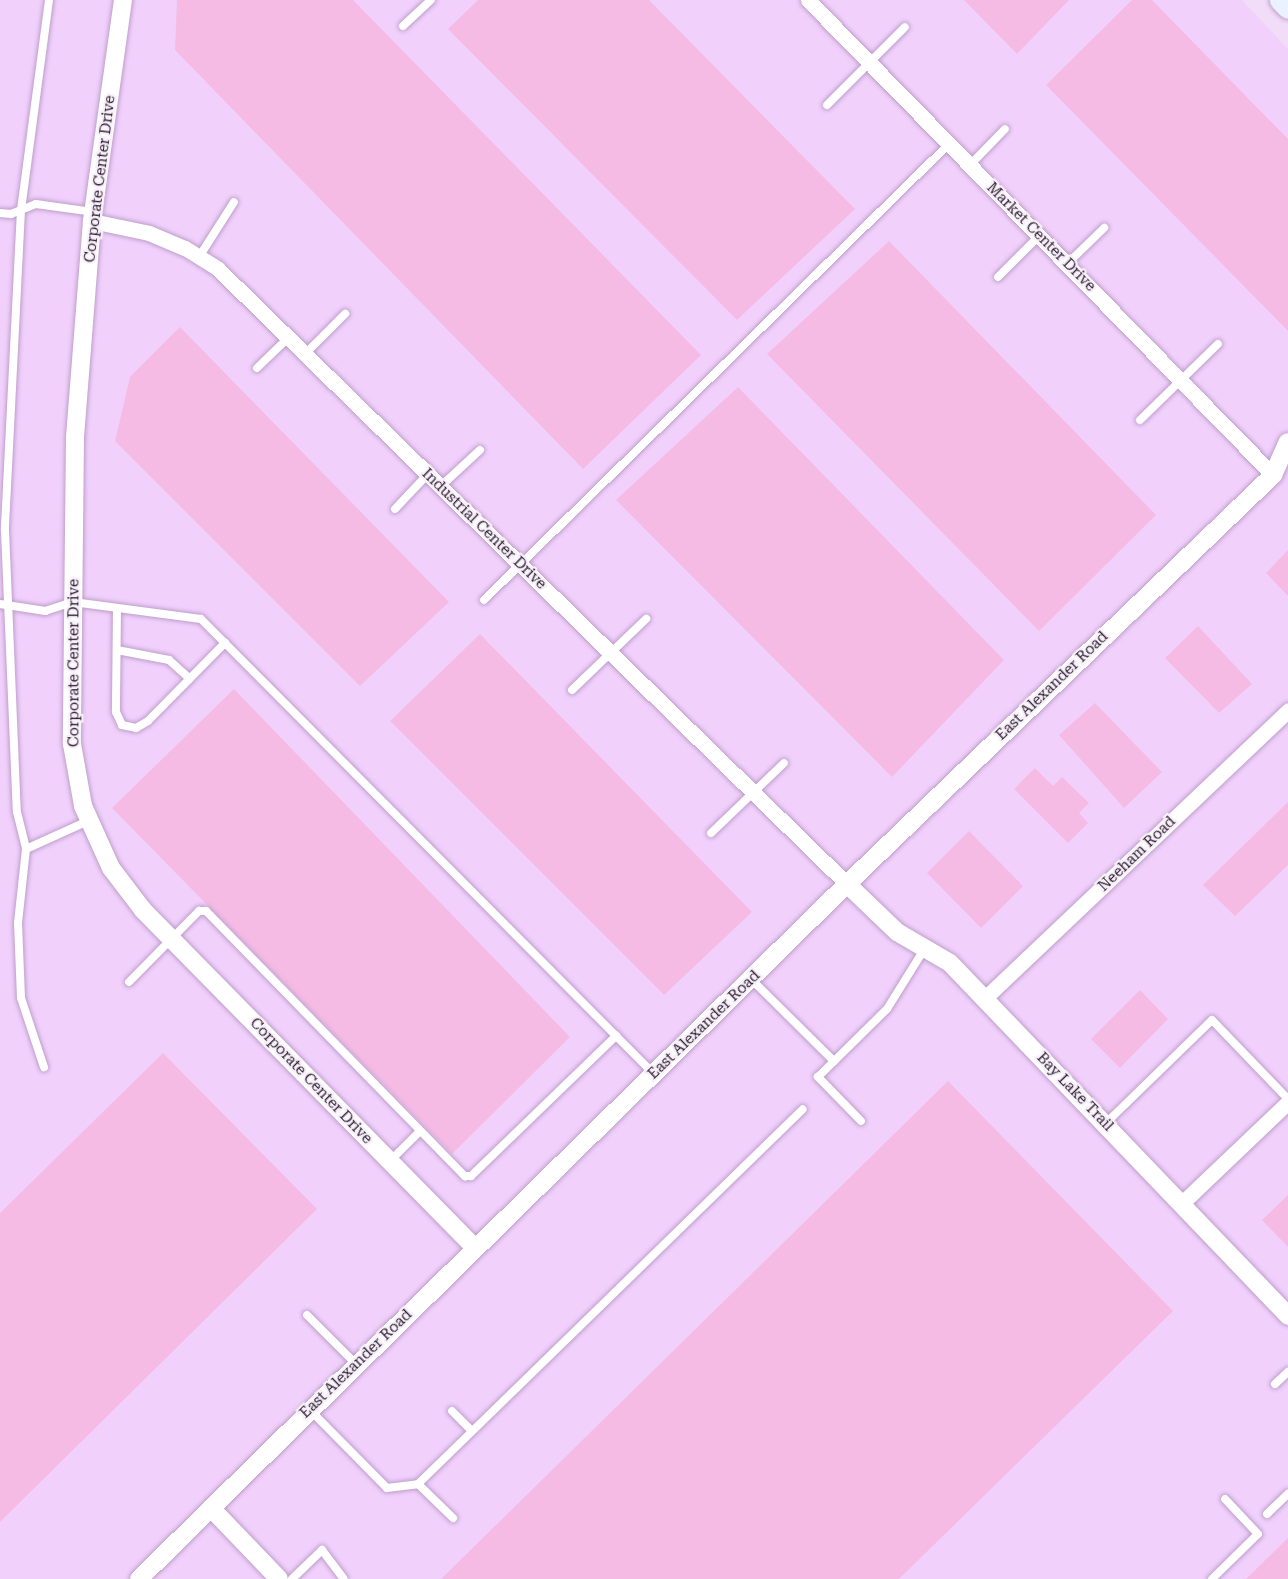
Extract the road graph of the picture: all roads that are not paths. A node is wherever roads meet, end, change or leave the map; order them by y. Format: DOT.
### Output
graph roads {
  1 [pos="49,0"];
  2 [pos="123,0"];
  3 [pos="430,0"];
  4 [pos="808,0"];
  5 [pos="1281,0"];
  6 [pos="1288,8"];
  7 [pos="403,26"];
  8 [pos="905,27"];
  9 [pos="870,63"];
  10 [pos="827,105"];
  11 [pos="1005,129"];
  12 [pos="949,144"];
  13 [pos="970,165"];
  14 [pos="234,202"];
  15 [pos="21,210"];
  16 [pos="0,213"];
  17 [pos="93,216"];
  18 [pos="1104,228"];
  19 [pos="1040,236"];
  20 [pos="199,257"];
  21 [pos="1067,264"];
  22 [pos="998,277"];
  23 [pos="345,314"];
  24 [pos="288,338"];
  25 [pos="1218,344"];
  26 [pos="305,354"];
  27 [pos="258,368"];
  28 [pos="1181,379"];
  29 [pos="1140,420"];
  30 [pos="1288,442"];
  31 [pos="480,450"];
  32 [pos="1280,472"];
  33 [pos="428,474"];
  34 [pos="441,486"];
  35 [pos="394,508"];
  36 [pos="522,565"];
  37 [pos="484,600"];
  38 [pos="73,602"];
  39 [pos="0,604"];
  40 [pos="10,608"];
  41 [pos="117,608"];
  42 [pos="646,620"];
  43 [pos="225,643"];
  44 [pos="117,650"];
  45 [pos="612,652"];
  46 [pos="190,679"];
  47 [pos="572,690"];
  48 [pos="1288,710"];
  49 [pos="784,763"];
  50 [pos="755,791"];
  51 [pos="90,820"];
  52 [pos="711,833"];
  53 [pos="26,849"];
  54 [pos="848,884"];
  55 [pos="172,939"];
  56 [pos="925,948"];
  57 [pos="751,979"];
  58 [pos="129,982"];
  59 [pos="986,998"];
  60 [pos="616,1036"];
  61 [pos="834,1061"];
  62 [pos="44,1067"];
  63 [pos="654,1074"];
  64 [pos="1288,1100"];
  65 [pos="802,1109"];
  66 [pos="861,1120"];
  67 [pos="1105,1124"];
  68 [pos="420,1131"];
  69 [pos="390,1161"];
  70 [pos="1181,1204"];
  71 [pos="475,1248"];
  72 [pos="307,1315"];
  73 [pos="1288,1316"];
  74 [pos="356,1364"];
  75 [pos="1288,1372"];
  76 [pos="1275,1384"];
  77 [pos="310,1409"];
  78 [pos="452,1411"];
  79 [pos="472,1431"];
  80 [pos="418,1484"];
  81 [pos="1288,1494"];
  82 [pos="1225,1499"];
  83 [pos="211,1508"];
  84 [pos="1267,1514"];
  85 [pos="453,1518"];
  86 [pos="140,1579"];
  87 [pos="279,1579"];
  88 [pos="292,1579"];
  89 [pos="344,1579"];
  90 [pos="1212,1579"];
  1 -- 15 [label="lane"];
  2 -- 17 [label="street, Corporate Center Drive"];
  3 -- 7 [label="lane"];
  4 -- 9 [label="street, Market Center Drive"];
  5 -- 6 [label="main road"];
  8 -- 9 [label="lane"];
  9 -- 10 [label="lane"];
  9 -- 12 [label="street, Market Center Drive"];
  11 -- 13 [label="lane"];
  12 -- 13 [label="street, Market Center Drive"];
  12 -- 36 [label="lane"];
  13 -- 19 [label="street, Market Center Drive"];
  14 -- 20 [label="lane"];
  15 -- 16 [label="lane"];
  15 -- 17 [label="lane"];
  15 -- 40 [label="lane"];
  17 -- 20 [label="street, Industrial Center Drive"];
  17 -- 38 [label="street, Corporate Center Drive"];
  18 -- 21 [label="lane"];
  19 -- 21 [label="street, Market Center Drive"];
  19 -- 22 [label="lane"];
  20 -- 24 [label="street, Industrial Center Drive"];
  21 -- 28 [label="street, Market Center Drive"];
  23 -- 26 [label="lane"];
  24 -- 26 [label="street, Industrial Center Drive"];
  24 -- 27 [label="lane"];
  25 -- 28 [label="lane"];
  26 -- 33 [label="street, Industrial Center Drive"];
  28 -- 29 [label="lane"];
  28 -- 32 [label="street, Market Center Drive"];
  30 -- 32 [label="street, East Alexander Road"];
  31 -- 34 [label="lane"];
  32 -- 54 [label="street, East Alexander Road"];
  33 -- 34 [label="street, Industrial Center Drive"];
  33 -- 35 [label="lane"];
  34 -- 36 [label="street, Industrial Center Drive"];
  36 -- 37 [label="lane"];
  36 -- 45 [label="street, Industrial Center Drive"];
  38 -- 40 [label="lane"];
  38 -- 41 [label="lane"];
  38 -- 51 [label="street, Corporate Center Drive"];
  39 -- 40 [label="lane"];
  40 -- 53 [label="lane"];
  41 -- 43 [label="lane"];
  41 -- 44 [label="lane"];
  42 -- 45 [label="lane"];
  43 -- 46 [label="lane"];
  43 -- 60 [label="lane"];
  44 -- 46 [label="lane"];
  44 -- 46 [label="lane"];
  45 -- 47 [label="lane"];
  45 -- 50 [label="street, Industrial Center Drive"];
  48 -- 59 [label="street, Neeham Road"];
  49 -- 50 [label="lane"];
  50 -- 52 [label="lane"];
  50 -- 54 [label="street, Industrial Center Drive"];
  51 -- 53 [label="lane"];
  51 -- 55 [label="street, Corporate Center Drive"];
  53 -- 62 [label="lane"];
  54 -- 56 [label="street, Bay Lake Trail"];
  54 -- 57 [label="street, East Alexander Road"];
  55 -- 58 [label="lane"];
  55 -- 68 [label="lane"];
  55 -- 69 [label="street, Corporate Center Drive"];
  56 -- 59 [label="street, Bay Lake Trail"];
  56 -- 61 [label="lane"];
  57 -- 61 [label="lane"];
  57 -- 63 [label="street, East Alexander Road"];
  59 -- 67 [label="street, Bay Lake Trail"];
  60 -- 63 [label="lane"];
  60 -- 68 [label="lane"];
  61 -- 66 [label="lane"];
  63 -- 71 [label="street, East Alexander Road"];
  64 -- 67 [label="lane"];
  64 -- 70 [label="street"];
  65 -- 79 [label="lane"];
  67 -- 70 [label="street, Bay Lake Trail"];
  68 -- 69 [label="lane"];
  69 -- 71 [label="street, Corporate Center Drive"];
  70 -- 73 [label="street, Bay Lake Trail"];
  71 -- 74 [label="street, East Alexander Road"];
  72 -- 74 [label="lane"];
  74 -- 77 [label="street, East Alexander Road"];
  75 -- 76 [label="lane"];
  77 -- 80 [label="lane"];
  77 -- 83 [label="street, East Alexander Road"];
  78 -- 79 [label="lane"];
  79 -- 80 [label="lane"];
  80 -- 85 [label="lane"];
  81 -- 84 [label="lane"];
  82 -- 90 [label="lane"];
  83 -- 86 [label="street, East Alexander Road"];
  83 -- 87 [label="street"];
  88 -- 89 [label="lane"];
}
